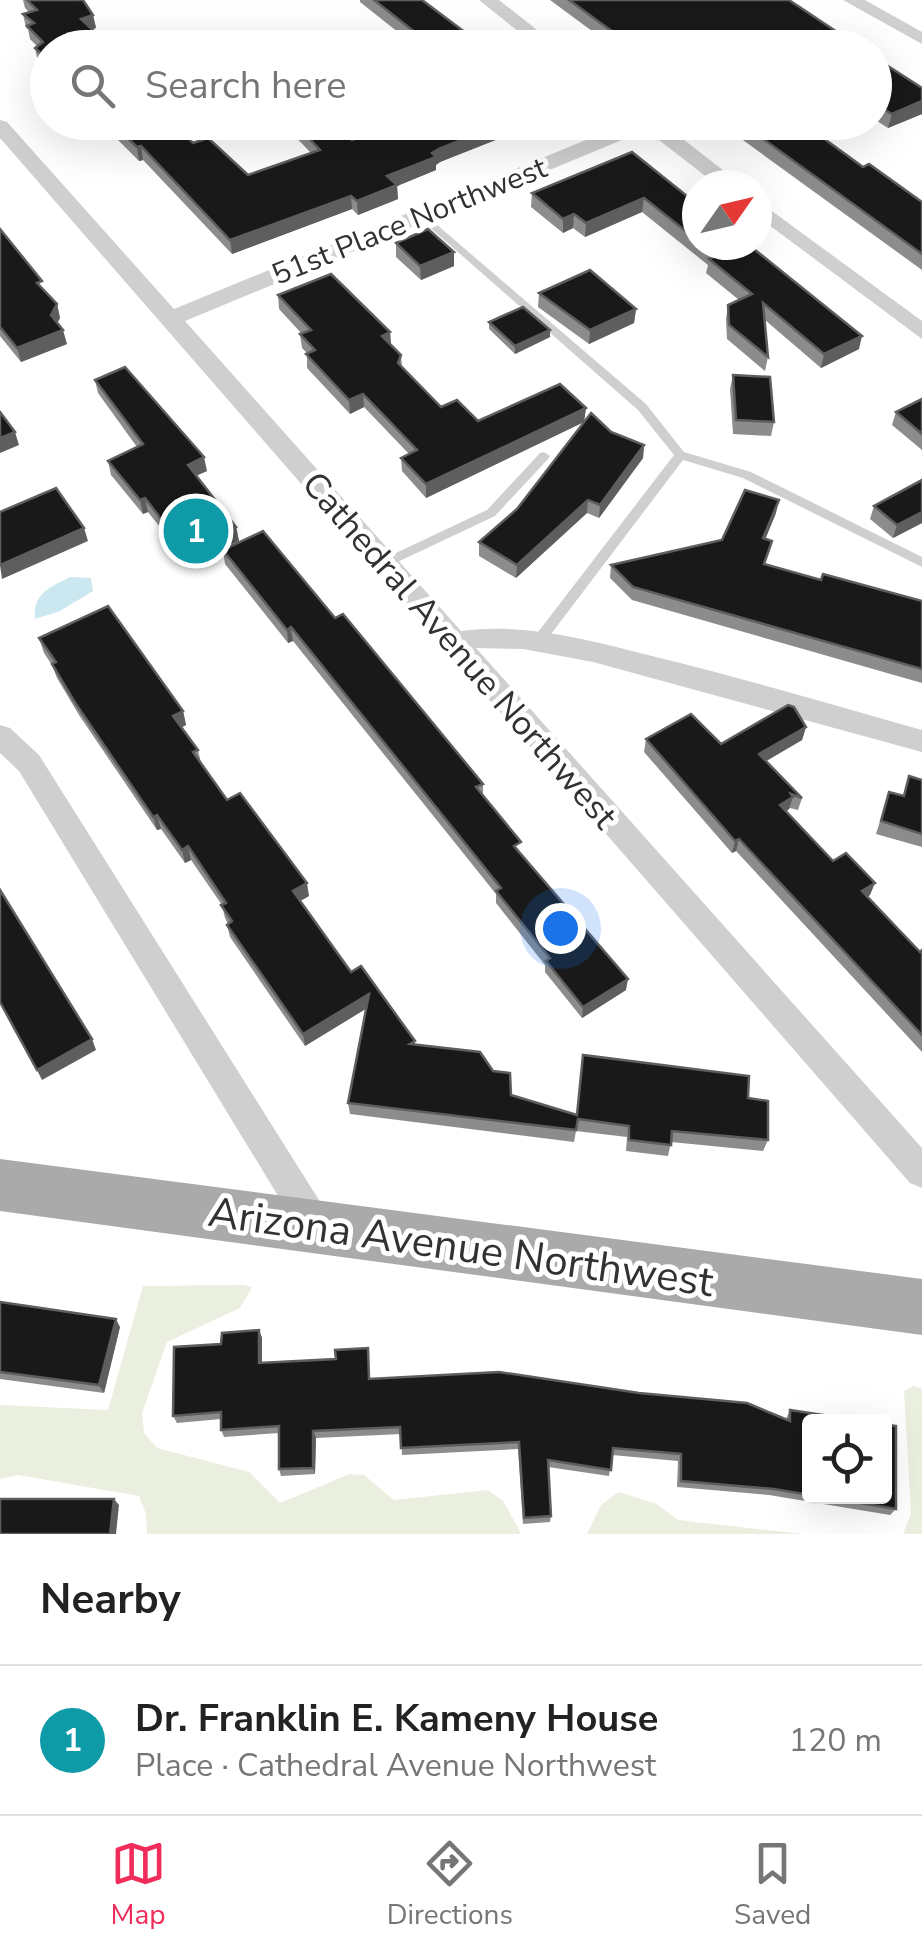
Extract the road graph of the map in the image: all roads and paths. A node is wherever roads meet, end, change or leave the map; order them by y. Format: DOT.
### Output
graph roads {
  1 [pos="488,0"];
  2 [pos="852,0"];
  3 [pos="890,0"];
  4 [pos="527,30"];
  5 [pos="919,37"];
  6 [pos="0,126"];
  7 [pos="604,140"];
  8 [pos="671,140"];
  9 [pos="710,170"];
  10 [pos="422,215"];
  11 [pos="772,217"];
  12 [pos="170,318"];
  13 [pos="922,332"];
  14 [pos="680,455"];
  15 [pos="544,456"];
  16 [pos="922,562"];
  17 [pos="383,564"];
  18 [pos="540,639"];
  19 [pos="452,642"];
  20 [pos="0,736"];
  21 [pos="922,741"];
  22 [pos="922,1172"];
  23 [pos="0,1185"];
  24 [pos="318,1229"];
  25 [pos="922,1306"];
  1 -- 4 [label="street"];
  2 -- 5 [label="street"];
  3 -- 5 [label="street"];
  6 -- 12 [label="street, Cathedral Avenue Northwest"];
  7 -- 10 [label="street, 51st Place Northwest"];
  8 -- 9 [label="street"];
  10 -- 12 [label="street, 51st Place Northwest"];
  10 -- 14 [label="lane"];
  11 -- 13 [label="street"];
  12 -- 17 [label="street, Cathedral Avenue Northwest"];
  14 -- 16 [label="lane"];
  14 -- 18 [label="lane"];
  15 -- 17 [label="lane"];
  17 -- 19 [label="street, Cathedral Avenue Northwest"];
  18 -- 19 [label="street"];
  18 -- 21 [label="street"];
  19 -- 22 [label="street, Cathedral Avenue Northwest"];
  20 -- 24 [label="street"];
  23 -- 24 [label="main road, Arizona Avenue Northwest"];
  24 -- 25 [label="main road, Arizona Avenue Northwest"];
}
